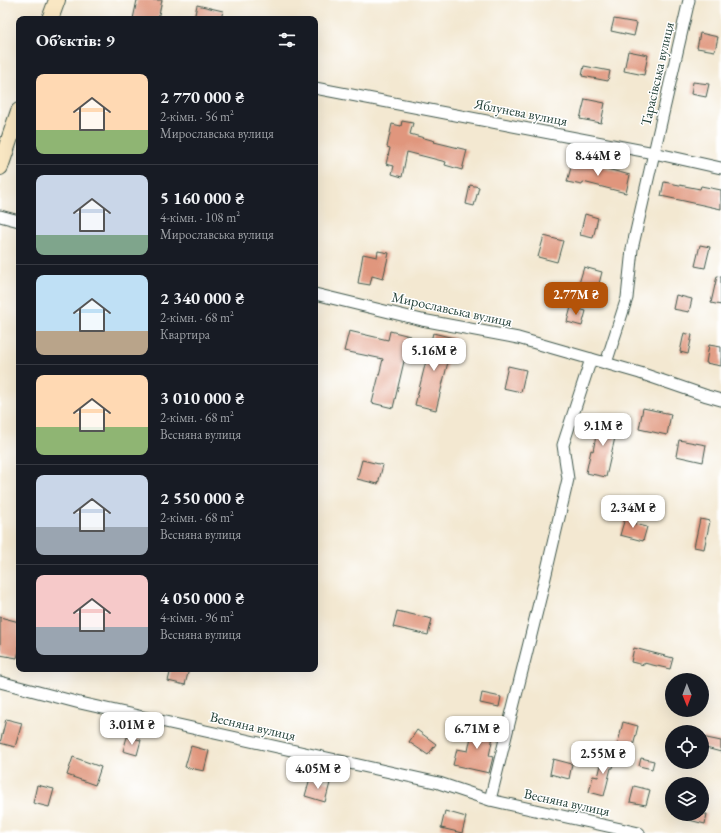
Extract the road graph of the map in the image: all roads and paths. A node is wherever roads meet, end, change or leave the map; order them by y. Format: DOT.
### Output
graph roads {
  1 [pos="57,0"];
  2 [pos="689,0"];
  3 [pos="51,16"];
  4 [pos="318,89"];
  5 [pos="16,120"];
  6 [pos="654,153"];
  7 [pos="0,167"];
  8 [pos="721,168"];
  9 [pos="0,216"];
  10 [pos="16,220"];
  11 [pos="318,295"];
  12 [pos="591,359"];
  13 [pos="606,363"];
  14 [pos="721,400"];
  15 [pos="0,682"];
  16 [pos="490,800"];
  17 [pos="639,833"];
  1 -- 3 [label="street"];
  2 -- 6 [label="street, Тарасівська вулиця"];
  4 -- 6 [label="street, Яблунева вулиця"];
  5 -- 7 [label="street"];
  6 -- 8 [label="street, Яблунева вулиця"];
  6 -- 13 [label="street, Тарасівська вулиця"];
  9 -- 10 [label="street"];
  11 -- 12 [label="street, Мирославська вулиця"];
  12 -- 13 [label="street, Мирославська вулиця"];
  12 -- 16 [label="street"];
  13 -- 14 [label="street, Мирославська вулиця"];
  15 -- 16 [label="street, Весняна вулиця"];
  16 -- 17 [label="street, Весняна вулиця"];
}
